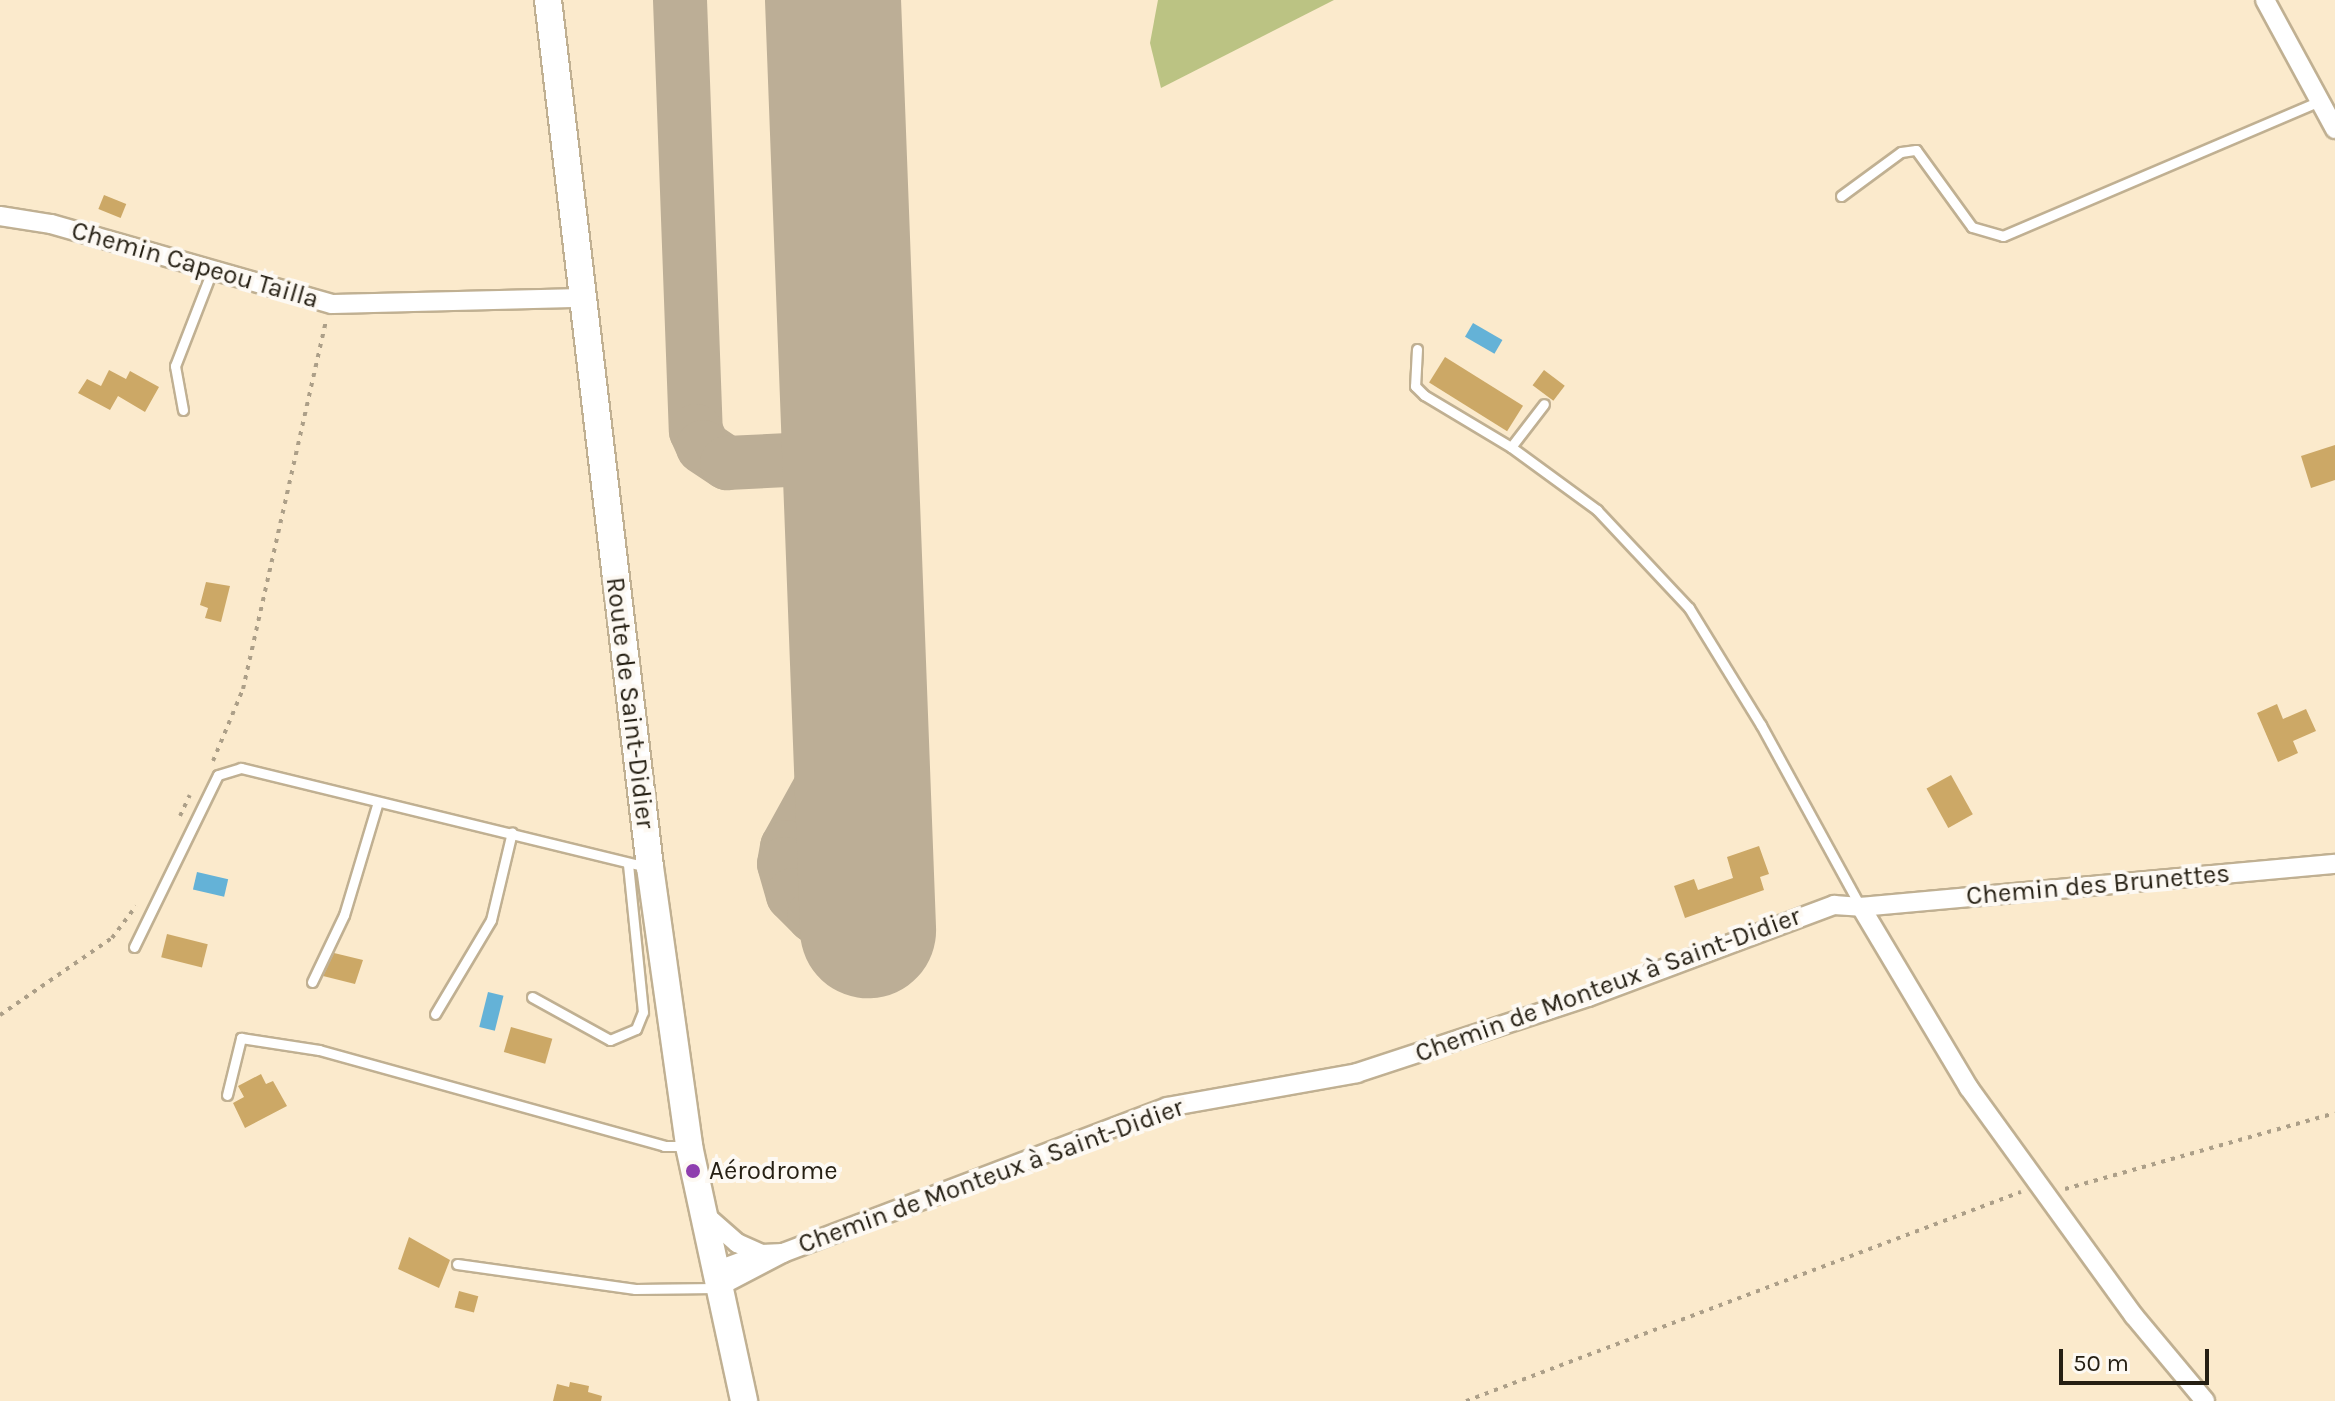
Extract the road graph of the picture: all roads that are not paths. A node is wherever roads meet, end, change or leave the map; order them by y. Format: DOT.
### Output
graph roads {
  1 [pos="548,0"];
  2 [pos="2265,0"];
  3 [pos="2320,101"];
  4 [pos="2335,129"];
  5 [pos="1841,196"];
  6 [pos="0,216"];
  7 [pos="211,273"];
  8 [pos="584,298"];
  9 [pos="1417,349"];
  10 [pos="1544,404"];
  11 [pos="183,410"];
  12 [pos="1511,447"];
  13 [pos="378,802"];
  14 [pos="512,832"];
  15 [pos="2335,864"];
  16 [pos="639,866"];
  17 [pos="1861,907"];
  18 [pos="134,947"];
  19 [pos="312,982"];
  20 [pos="532,997"];
  21 [pos="435,1014"];
  22 [pos="227,1095"];
  23 [pos="689,1146"];
  24 [pos="701,1211"];
  25 [pos="783,1253"];
  26 [pos="762,1254"];
  27 [pos="457,1264"];
  28 [pos="715,1280"];
  29 [pos="744,1401"];
  30 [pos="2205,1401"];
  1 -- 8 [label="main road, Route de Saint-Didier"];
  2 -- 3 [label="street"];
  3 -- 4 [label="street"];
  3 -- 5 [label="lane"];
  6 -- 7 [label="street, Chemin Capeou Tailla"];
  7 -- 8 [label="street, Chemin Capeou Tailla"];
  7 -- 11 [label="lane"];
  8 -- 16 [label="main road, Route de Saint-Didier"];
  9 -- 12 [label="lane"];
  10 -- 12 [label="lane"];
  12 -- 17 [label="lane"];
  13 -- 14 [label="lane"];
  13 -- 18 [label="lane"];
  13 -- 19 [label="lane"];
  14 -- 16 [label="lane"];
  14 -- 21 [label="lane"];
  15 -- 17 [label="street, Chemin des Brunettes"];
  16 -- 20 [label="lane"];
  16 -- 23 [label="main road, Route de Saint-Didier"];
  17 -- 25 [label="street, Chemin de Monteux à Saint-Didier"];
  17 -- 30 [label="street"];
  22 -- 23 [label="lane"];
  23 -- 24 [label="main road, Route de Saint-Didier"];
  24 -- 26 [label="street, Chemin de Monteux à Saint-Didier"];
  24 -- 28 [label="main road, Route de Saint-Didier"];
  25 -- 26 [label="street, Chemin de Monteux à Saint-Didier"];
  25 -- 28 [label="street, Chemin de Monteux à Saint-Didier"];
  26 -- 28 [label="street, Chemin de Monteux à Saint-Didier"];
  27 -- 28 [label="lane"];
  28 -- 29 [label="main road, Route de Saint-Didier"];
}
